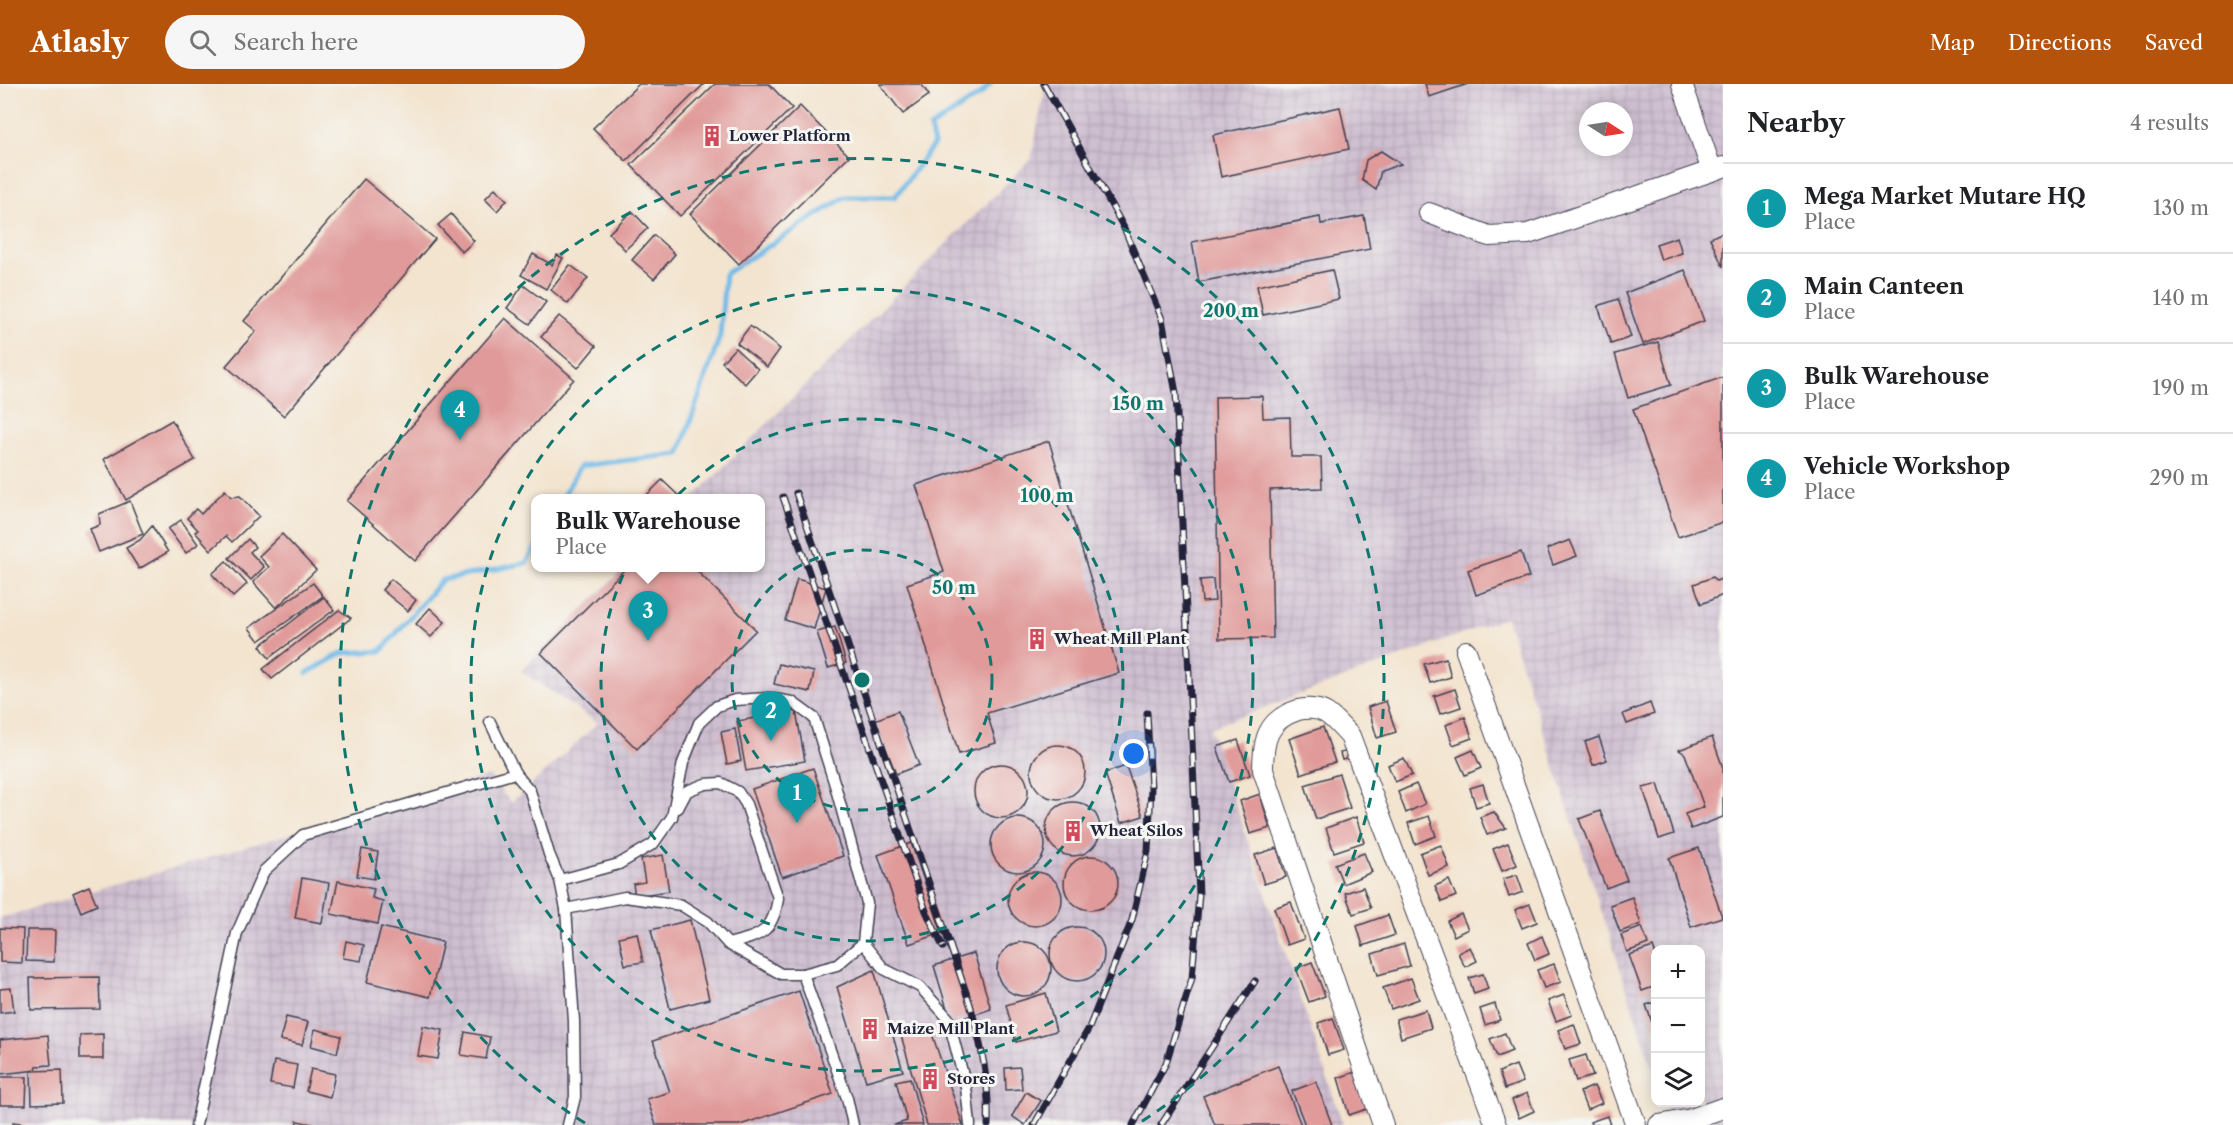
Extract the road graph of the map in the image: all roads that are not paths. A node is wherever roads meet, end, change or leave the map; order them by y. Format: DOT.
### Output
graph roads {
  1 [pos="1682,84"];
  2 [pos="1718,169"];
  3 [pos="1429,213"];
  4 [pos="1466,651"];
  5 [pos="490,723"];
  6 [pos="515,773"];
  7 [pos="672,817"];
  8 [pos="560,880"];
  9 [pos="566,909"];
  10 [pos="863,943"];
  11 [pos="728,944"];
  12 [pos="803,974"];
  13 [pos="1723,1108"];
  14 [pos="196,1125"];
  15 [pos="568,1125"];
  16 [pos="853,1125"];
  17 [pos="970,1125"];
  18 [pos="1383,1125"];
  19 [pos="1496,1125"];
  20 [pos="1636,1125"];
  21 [pos="1659,1125"];
  1 -- 2 [label="street"];
  2 -- 3 [label="street"];
  4 -- 20 [label="street"];
  5 -- 6 [label="lane"];
  6 -- 8 [label="lane"];
  6 -- 14 [label="lane"];
  7 -- 8 [label="lane"];
  7 -- 10 [label="lane"];
  7 -- 11 [label="lane"];
  8 -- 9 [label="lane"];
  9 -- 11 [label="lane"];
  9 -- 15 [label="lane"];
  10 -- 12 [label="lane"];
  10 -- 17 [label="lane"];
  11 -- 12 [label="lane"];
  12 -- 16 [label="lane"];
  13 -- 21 [label="street"];
  18 -- 19 [label="street"];
}
